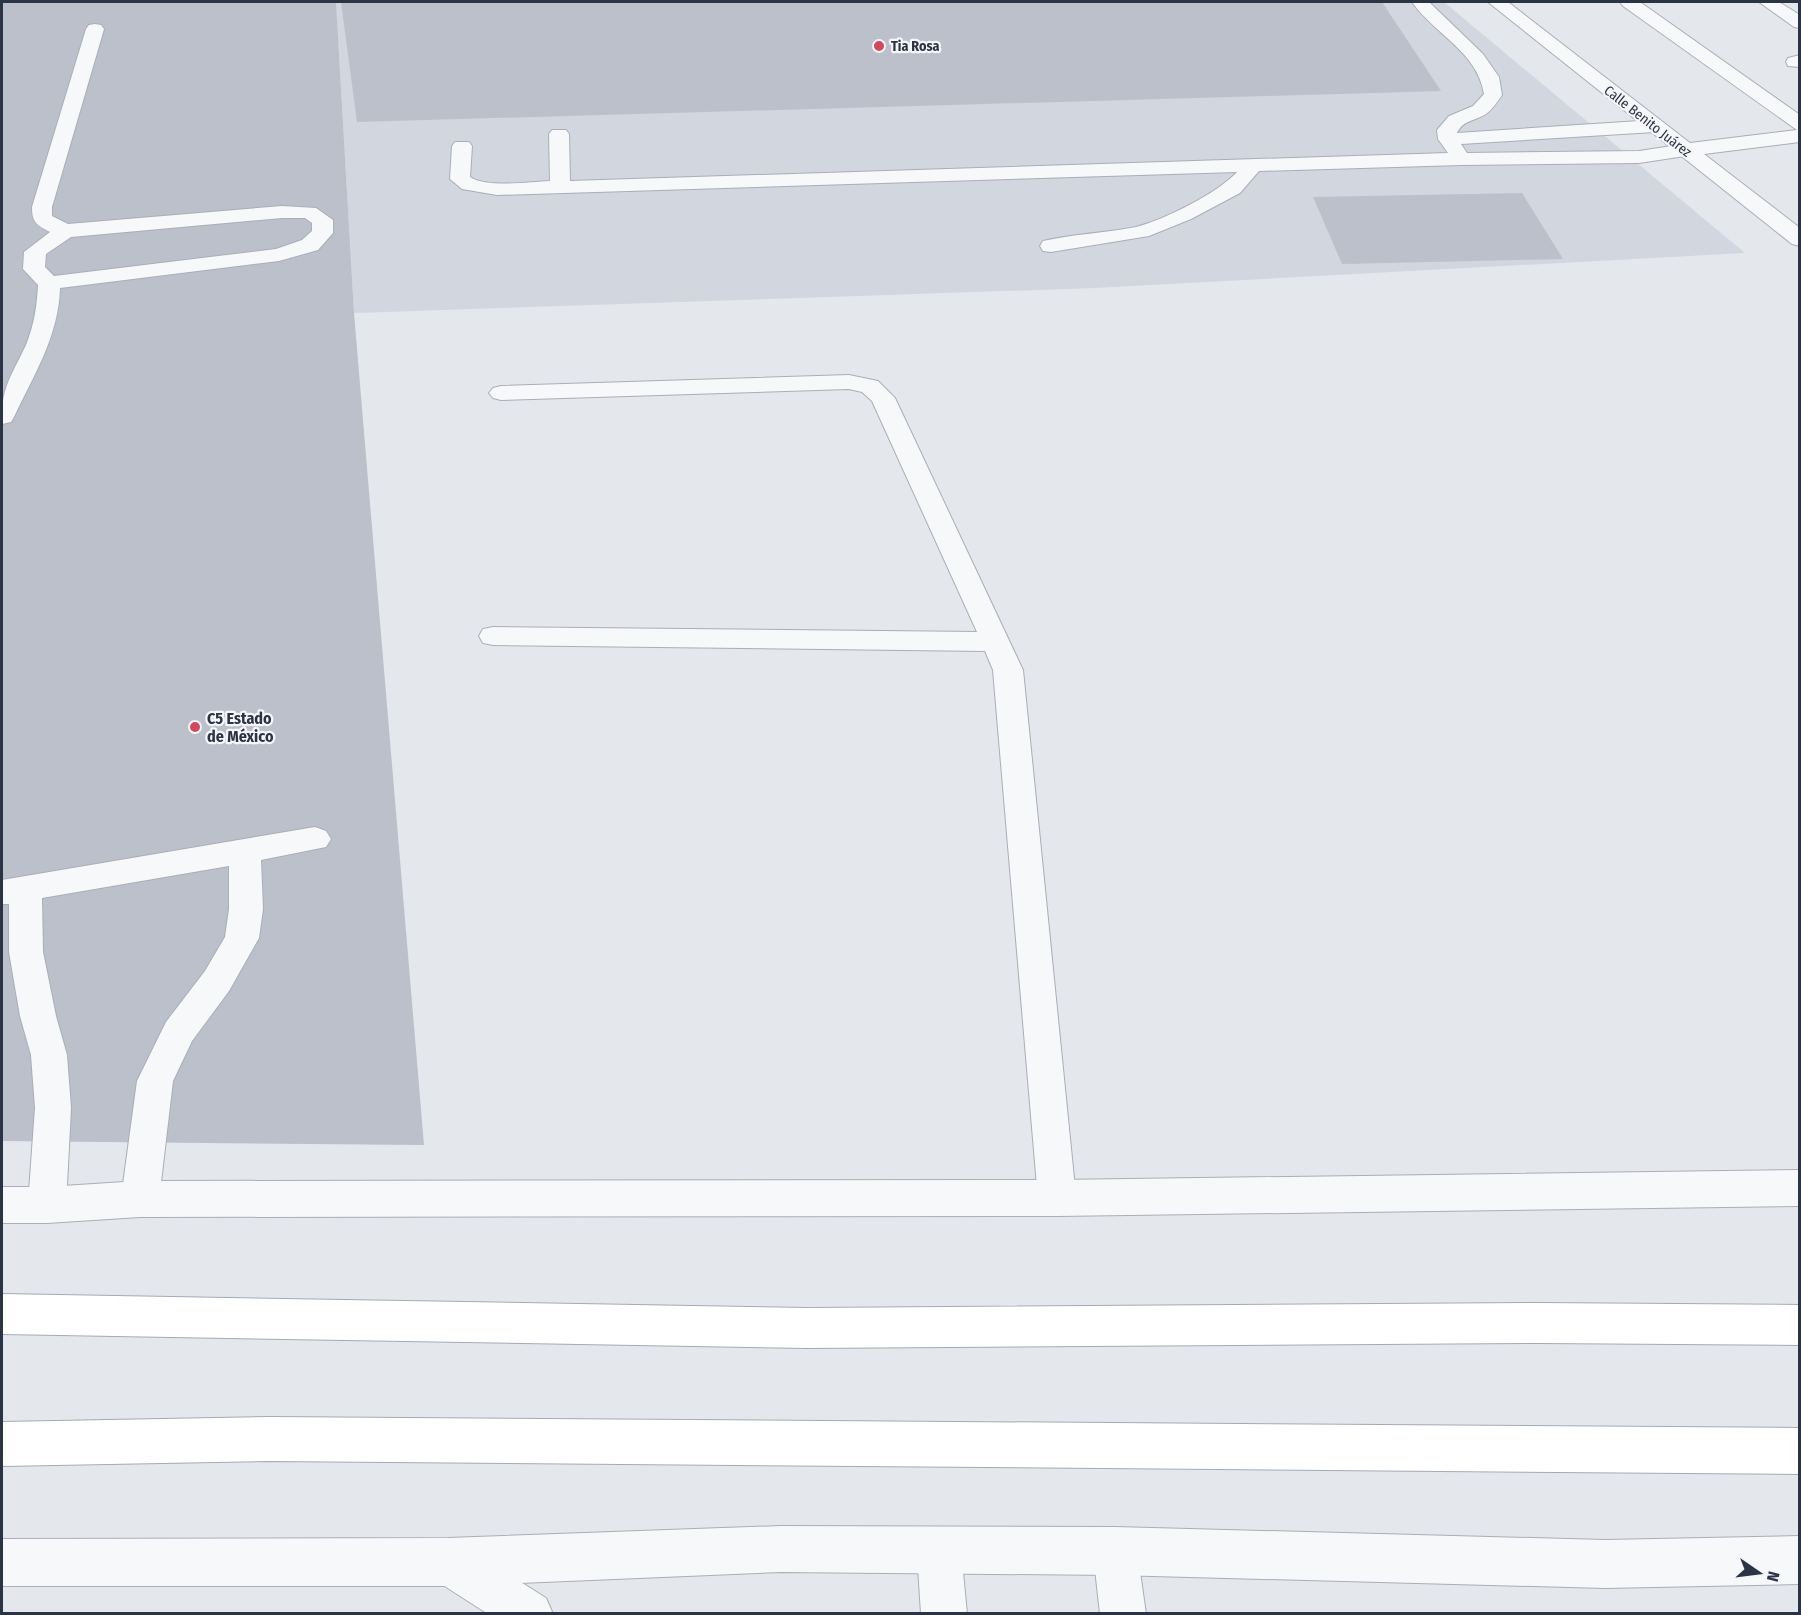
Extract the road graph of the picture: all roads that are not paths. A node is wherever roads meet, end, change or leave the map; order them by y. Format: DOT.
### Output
graph roads {
  1 [pos="1420,2"];
  2 [pos="1497,2"];
  3 [pos="1629,2"];
  4 [pos="1768,2"];
  5 [pos="1800,23"];
  6 [pos="95,29"];
  7 [pos="1655,126"];
  8 [pos="1800,126"];
  9 [pos="559,134"];
  10 [pos="1800,136"];
  11 [pos="1448,140"];
  12 [pos="462,146"];
  13 [pos="1685,150"];
  14 [pos="1461,159"];
  15 [pos="1253,166"];
  16 [pos="560,188"];
  17 [pos="65,231"];
  18 [pos="1800,239"];
  19 [pos="1051,246"];
  20 [pos="50,283"];
  21 [pos="501,393"];
  22 [pos="2,417"];
  23 [pos="493,636"];
  24 [pos="997,642"];
  25 [pos="315,839"];
  26 [pos="245,852"];
  27 [pos="13,890"];
  28 [pos="1800,1188"];
  29 [pos="1057,1198"];
  30 [pos="140,1199"];
  31 [pos="2,1205"];
  32 [pos="47,1205"];
  33 [pos="2,1314"];
  34 [pos="1800,1325"];
  35 [pos="2,1444"];
  36 [pos="1800,1451"];
  37 [pos="939,1551"];
  38 [pos="1115,1551"];
  39 [pos="1800,1560"];
  40 [pos="448,1562"];
  41 [pos="2,1563"];
  42 [pos="530,1614"];
  43 [pos="944,1614"];
  44 [pos="1124,1614"];
  1 -- 11 [label="lane"];
  2 -- 7 [label="street, Calle Benito Juárez"];
  3 -- 8 [label="street"];
  4 -- 5 [label="street"];
  6 -- 17 [label="lane"];
  7 -- 11 [label="lane"];
  7 -- 13 [label="street, Calle Benito Juárez"];
  9 -- 16 [label="lane"];
  10 -- 13 [label="street"];
  11 -- 14 [label="lane"];
  12 -- 16 [label="lane"];
  13 -- 14 [label="lane"];
  13 -- 18 [label="street, Calle Benito Juárez"];
  14 -- 15 [label="lane"];
  15 -- 16 [label="lane"];
  15 -- 19 [label="lane"];
  17 -- 20 [label="lane"];
  17 -- 20 [label="lane"];
  20 -- 22 [label="lane"];
  21 -- 24 [label="lane"];
  23 -- 24 [label="lane"];
  24 -- 29 [label="lane"];
  25 -- 26 [label="lane"];
  26 -- 27 [label="lane"];
  26 -- 30 [label="lane"];
  27 -- 32 [label="lane"];
  28 -- 29 [label="street"];
  29 -- 30 [label="street"];
  30 -- 32 [label="street"];
  31 -- 32 [label="street"];
  33 -- 34 [label="main road"];
  35 -- 36 [label="main road"];
  37 -- 38 [label="street"];
  37 -- 40 [label="street"];
  37 -- 43 [label="lane"];
  38 -- 39 [label="street"];
  38 -- 44 [label="lane"];
  40 -- 41 [label="street"];
  40 -- 42 [label="lane"];
}
